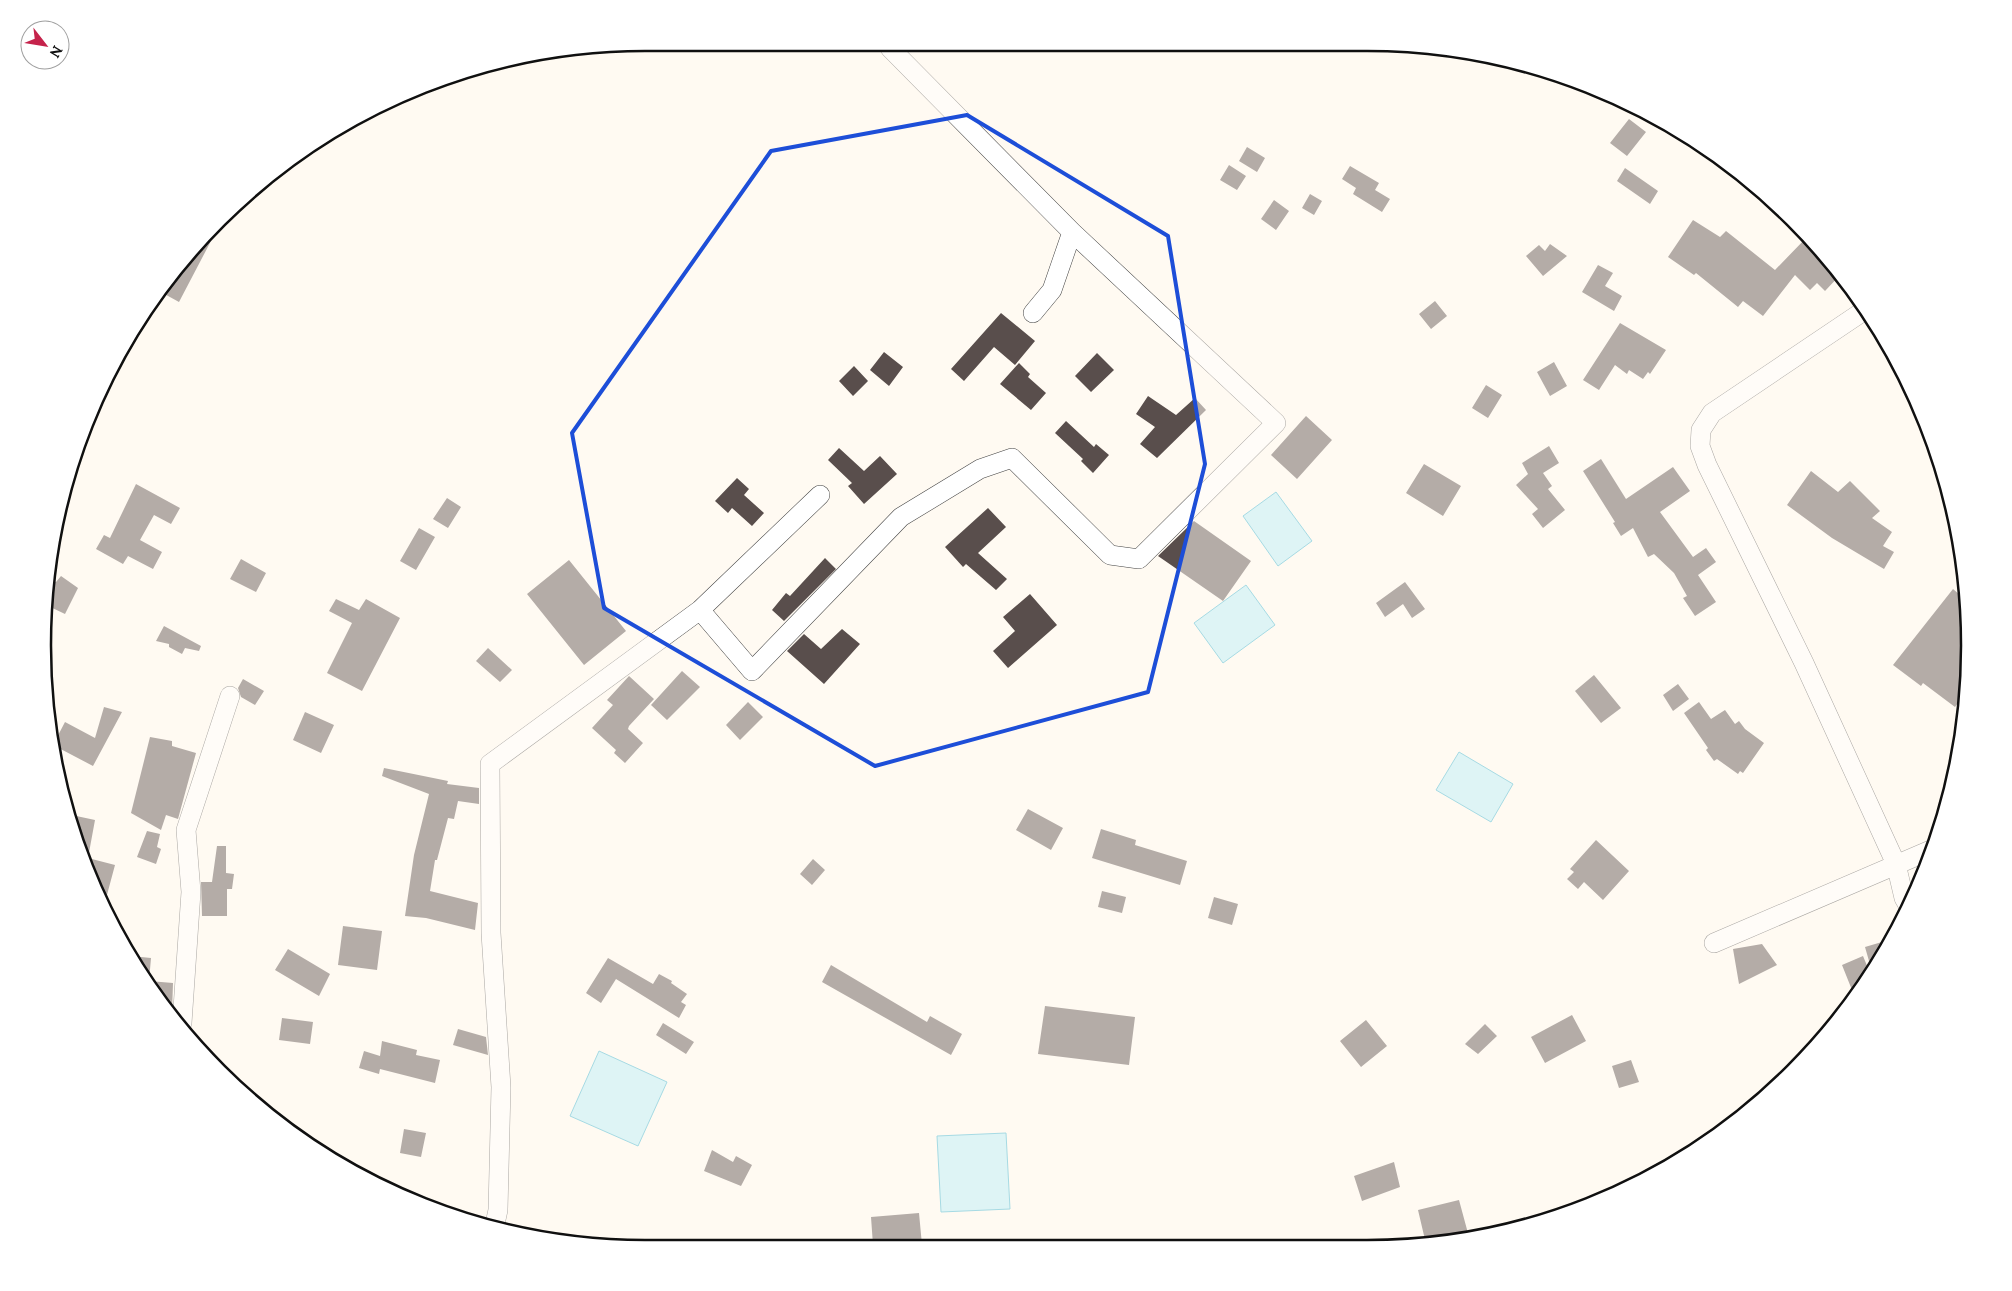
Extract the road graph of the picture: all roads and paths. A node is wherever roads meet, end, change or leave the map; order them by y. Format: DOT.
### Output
graph roads {
  1 [pos="893,51"];
  2 [pos="1072,232"];
  3 [pos="1033,313"];
  4 [pos="1860,313"];
  5 [pos="820,495"];
  6 [pos="700,610"];
  7 [pos="230,696"];
  8 [pos="1923,853"];
  9 [pos="1896,864"];
  10 [pos="1904,898"];
  11 [pos="1714,943"];
  12 [pos="182,1016"];
  13 [pos="496,1221"];
  1 -- 2 [label="street"];
  2 -- 3 [label="street"];
  2 -- 6 [label="street"];
  4 -- 9 [label="street"];
  5 -- 6 [label="street"];
  6 -- 13 [label="street"];
  7 -- 12 [label="street"];
  8 -- 9 [label="street"];
  9 -- 10 [label="street"];
  9 -- 11 [label="street"];
}
